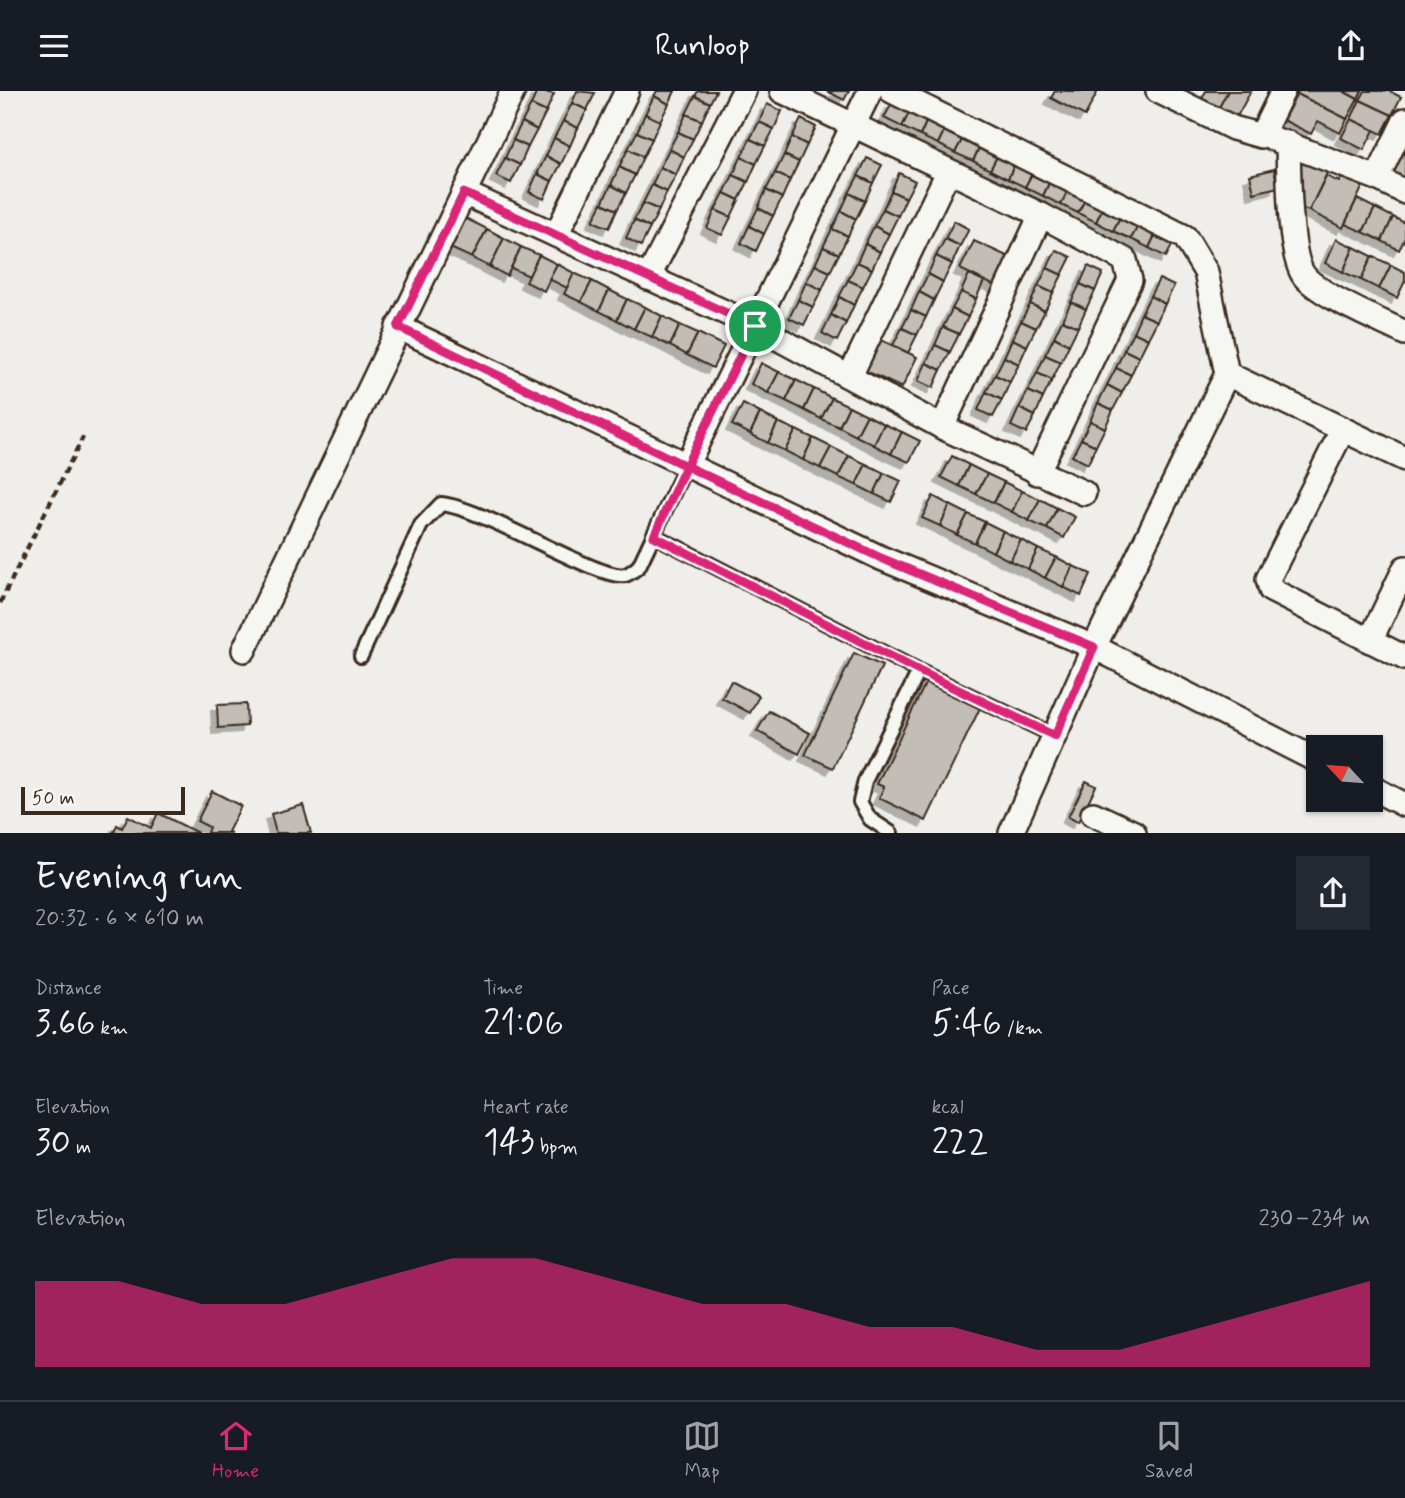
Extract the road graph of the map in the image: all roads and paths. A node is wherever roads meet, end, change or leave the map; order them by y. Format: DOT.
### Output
graph roads {
  1 [pos="513,91"];
  2 [pos="627,91"];
  3 [pos="744,91"];
  4 [pos="782,91"];
  5 [pos="870,91"];
  6 [pos="892,91"];
  7 [pos="1158,91"];
  8 [pos="1283,91"];
  9 [pos="1405,120"];
  10 [pos="852,124"];
  11 [pos="1261,136"];
  12 [pos="1288,143"];
  13 [pos="948,172"];
  14 [pos="1377,178"];
  15 [pos="1405,192"];
  16 [pos="464,193"];
  17 [pos="1041,215"];
  18 [pos="556,235"];
  19 [pos="648,278"];
  20 [pos="755,326"];
  21 [pos="398,327"];
  22 [pos="1405,333"];
  23 [pos="1227,374"];
  24 [pos="850,376"];
  25 [pos="942,427"];
  26 [pos="1343,429"];
  27 [pos="83,437"];
  28 [pos="1405,459"];
  29 [pos="686,466"];
  30 [pos="1037,473"];
  31 [pos="1084,493"];
  32 [pos="654,536"];
  33 [pos="1405,568"];
  34 [pos="0,603"];
  35 [pos="1370,641"];
  36 [pos="1094,647"];
  37 [pos="244,650"];
  38 [pos="360,656"];
  39 [pos="1405,658"];
  40 [pos="919,671"];
  41 [pos="1055,736"];
  42 [pos="1306,755"];
  43 [pos="1383,794"];
  44 [pos="1405,805"];
  45 [pos="1093,814"];
  46 [pos="891,833"];
  47 [pos="1012,833"];
  48 [pos="1134,833"];
  1 -- 16 [label="street"];
  2 -- 18 [label="street"];
  3 -- 19 [label="street"];
  4 -- 10 [label="street"];
  5 -- 10 [label="street"];
  6 -- 23 [label="street"];
  7 -- 11 [label="street"];
  8 -- 11 [label="street"];
  9 -- 14 [label="street"];
  10 -- 13 [label="street"];
  10 -- 20 [label="street"];
  11 -- 12 [label="street"];
  12 -- 14 [label="street"];
  12 -- 22 [label="street"];
  13 -- 17 [label="street"];
  13 -- 24 [label="street"];
  14 -- 15 [label="street"];
  16 -- 18 [label="street"];
  16 -- 21 [label="street"];
  17 -- 25 [label="street"];
  17 -- 30 [label="street"];
  18 -- 19 [label="street"];
  19 -- 20 [label="street"];
  20 -- 24 [label="street"];
  20 -- 29 [label="street"];
  21 -- 29 [label="street"];
  21 -- 37 [label="street"];
  23 -- 26 [label="street"];
  23 -- 36 [label="street"];
  24 -- 25 [label="street"];
  25 -- 30 [label="street"];
  26 -- 28 [label="street"];
  26 -- 35 [label="street"];
  27 -- 34 [label="path"];
  29 -- 32 [label="lane"];
  29 -- 36 [label="street"];
  30 -- 31 [label="street"];
  32 -- 38 [label="lane"];
  32 -- 40 [label="lane"];
  33 -- 35 [label="street"];
  35 -- 39 [label="street"];
  36 -- 41 [label="street"];
  36 -- 42 [label="street"];
  40 -- 41 [label="lane"];
  40 -- 46 [label="lane"];
  41 -- 47 [label="street"];
  43 -- 44 [label="street"];
  45 -- 48 [label="street"];
}
